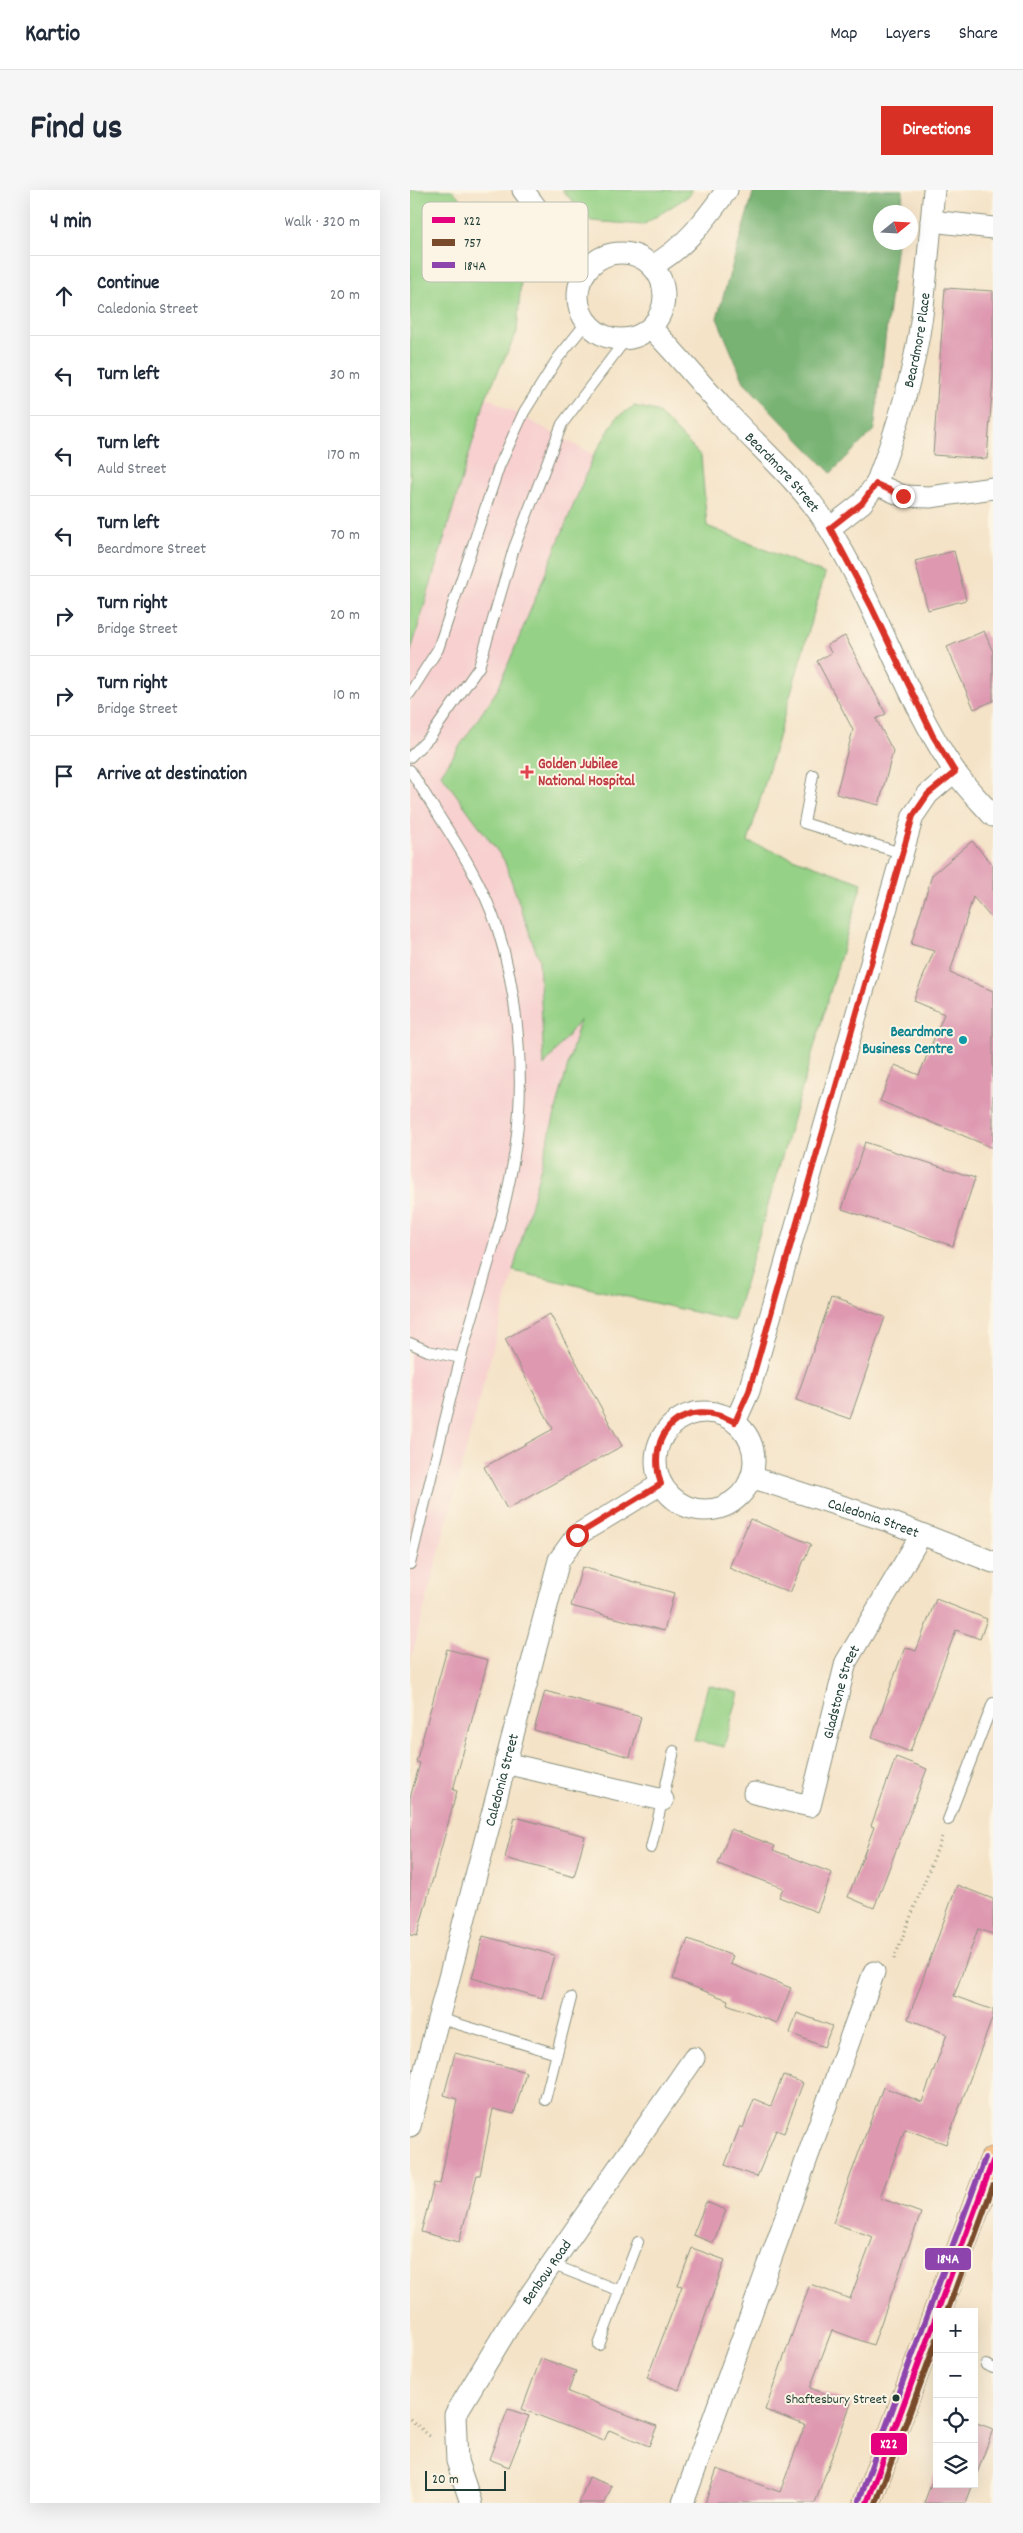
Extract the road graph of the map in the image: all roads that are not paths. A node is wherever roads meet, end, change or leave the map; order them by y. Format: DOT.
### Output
graph roads {
  1 [pos="523,190"];
  2 [pos="727,190"];
  3 [pos="934,190"];
  4 [pos="532,202"];
  5 [pos="931,221"];
  6 [pos="993,228"];
  7 [pos="652,266"];
  8 [pos="588,269"];
  9 [pos="581,282"];
  10 [pos="587,322"];
  11 [pos="651,328"];
  12 [pos="626,339"];
  13 [pos="876,484"];
  14 [pos="993,488"];
  15 [pos="830,528"];
  16 [pos="410,693"];
  17 [pos="410,757"];
  18 [pos="410,770"];
  19 [pos="955,772"];
  20 [pos="813,775"];
  21 [pos="993,816"];
  22 [pos="901,853"];
  23 [pos="410,1343"];
  24 [pos="461,1358"];
  25 [pos="735,1422"];
  26 [pos="751,1477"];
  27 [pos="661,1484"];
  28 [pos="921,1535"];
  29 [pos="993,1562"];
  30 [pos="410,1564"];
  31 [pos="993,1703"];
  32 [pos="674,1751"];
  33 [pos="506,1763"];
  34 [pos="754,1793"];
  35 [pos="663,1800"];
  36 [pos="948,1820"];
  37 [pos="651,1848"];
  38 [pos="874,1972"];
  39 [pos="570,1998"];
  40 [pos="438,2018"];
  41 [pos="557,2054"];
  42 [pos="694,2058"];
  43 [pos="545,2100"];
  44 [pos="410,2126"];
  45 [pos="993,2161"];
  46 [pos="638,2242"];
  47 [pos="551,2264"];
  48 [pos="620,2291"];
  49 [pos="599,2345"];
  50 [pos="471,2503"];
  51 [pos="683,2503"];
  52 [pos="867,2503"];
  1 -- 4 [label="street"];
  2 -- 7 [label="street"];
  3 -- 5 [label="street, Beardmore Place"];
  5 -- 6 [label="street"];
  5 -- 13 [label="street, Beardmore Place"];
  7 -- 8 [label="street"];
  7 -- 11 [label="street"];
  9 -- 10 [label="street"];
  10 -- 12 [label="street"];
  10 -- 16 [label="lane"];
  11 -- 12 [label="street"];
  11 -- 15 [label="street, Beardmore Street"];
  12 -- 17 [label="lane"];
  13 -- 14 [label="street"];
  13 -- 15 [label="street, Beardmore Place"];
  15 -- 19 [label="street, Beardmore Street"];
  18 -- 24 [label="lane"];
  19 -- 21 [label="street, Beardmore Street"];
  19 -- 22 [label="street"];
  20 -- 22 [label="lane"];
  22 -- 25 [label="street"];
  23 -- 24 [label="lane"];
  24 -- 30 [label="lane"];
  25 -- 26 [label="street"];
  25 -- 27 [label="street"];
  26 -- 27 [label="street"];
  26 -- 28 [label="street, Caledonia Street"];
  27 -- 33 [label="street, Caledonia Street"];
  28 -- 29 [label="street, Caledonia Street"];
  28 -- 34 [label="street, Gladstone Street"];
  31 -- 36 [label="lane"];
  32 -- 35 [label="lane"];
  33 -- 35 [label="street"];
  33 -- 40 [label="street, Caledonia Street"];
  35 -- 37 [label="lane"];
  38 -- 51 [label="street"];
  39 -- 41 [label="lane"];
  40 -- 41 [label="lane"];
  40 -- 44 [label="street, Caledonia Street"];
  41 -- 43 [label="lane"];
  42 -- 47 [label="street, Benbow Road"];
  45 -- 52 [label="main road"];
  46 -- 48 [label="lane"];
  47 -- 48 [label="lane"];
  47 -- 50 [label="street, Benbow Road"];
  48 -- 49 [label="lane"];
}
